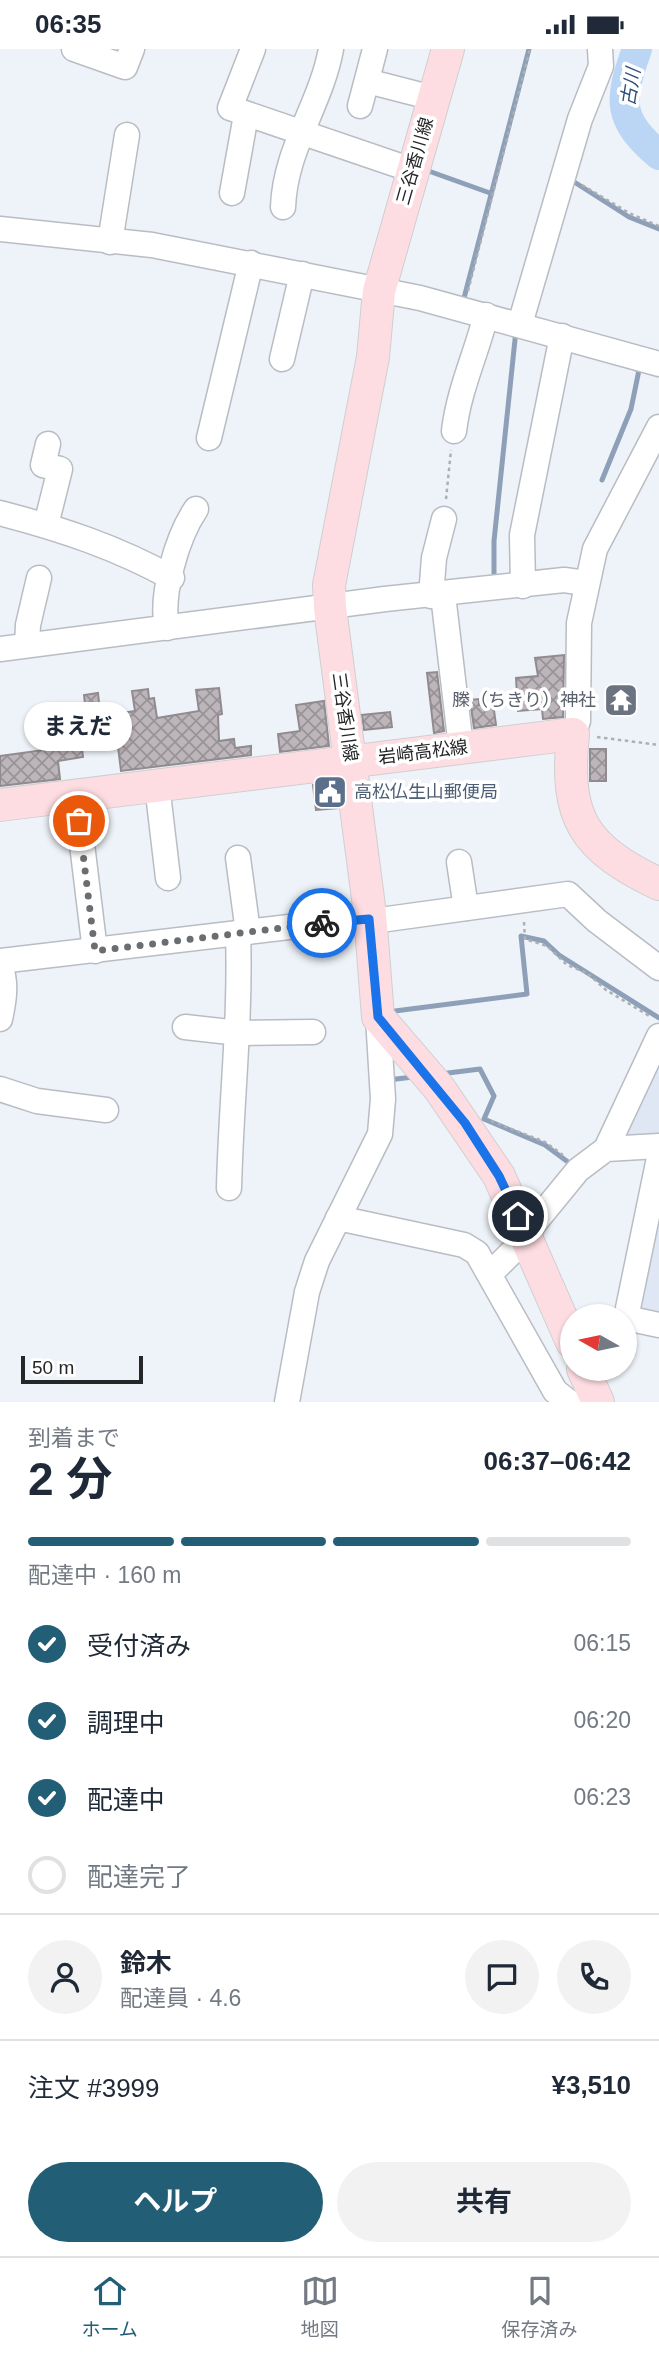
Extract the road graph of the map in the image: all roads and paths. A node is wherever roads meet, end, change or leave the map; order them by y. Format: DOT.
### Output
graph roads {
  1 [pos="74,49"];
  2 [pos="132,49"];
  3 [pos="253,49"];
  4 [pos="331,49"];
  5 [pos="375,49"];
  6 [pos="448,49"];
  7 [pos="530,49"];
  8 [pos="600,49"];
  9 [pos="367,81"];
  10 [pos="433,98"];
  11 [pos="360,106"];
  12 [pos="246,115"];
  13 [pos="300,132"];
  14 [pos="127,135"];
  15 [pos="412,170"];
  16 [pos="565,173"];
  17 [pos="232,193"];
  18 [pos="284,207"];
  19 [pos="659,226"];
  20 [pos="0,229"];
  21 [pos="110,242"];
  22 [pos="251,263"];
  23 [pos="302,274"];
  24 [pos="379,291"];
  25 [pos="475,311"];
  26 [pos="520,324"];
  27 [pos="562,336"];
  28 [pos="282,359"];
  29 [pos="659,364"];
  30 [pos="659,427"];
  31 [pos="454,431"];
  32 [pos="209,437"];
  33 [pos="48,443"];
  34 [pos="659,462"];
  35 [pos="627,490"];
  36 [pos="196,509"];
  37 [pos="0,513"];
  38 [pos="444,519"];
  39 [pos="46,525"];
  40 [pos="39,578"];
  41 [pos="172,578"];
  42 [pos="586,583"];
  43 [pos="523,586"];
  44 [pos="437,595"];
  45 [pos="330,608"];
  46 [pos="167,628"];
  47 [pos="27,645"];
  48 [pos="0,649"];
  49 [pos="573,734"];
  50 [pos="659,745"];
  51 [pos="461,747"];
  52 [pos="351,761"];
  53 [pos="158,785"];
  54 [pos="76,795"];
  55 [pos="0,804"];
  56 [pos="238,858"];
  57 [pos="459,862"];
  58 [pos="168,878"];
  59 [pos="659,884"];
  60 [pos="521,901"];
  61 [pos="466,908"];
  62 [pos="369,919"];
  63 [pos="243,933"];
  64 [pos="95,951"];
  65 [pos="0,964"];
  66 [pos="659,968"];
  67 [pos="378,1017"];
  68 [pos="0,1019"];
  69 [pos="659,1021"];
  70 [pos="185,1027"];
  71 [pos="313,1032"];
  72 [pos="239,1033"];
  73 [pos="659,1036"];
  74 [pos="0,1090"];
  75 [pos="106,1110"];
  76 [pos="465,1123"];
  77 [pos="659,1146"];
  78 [pos="606,1149"];
  79 [pos="659,1158"];
  80 [pos="578,1170"];
  81 [pos="229,1188"];
  82 [pos="338,1218"];
  83 [pos="528,1236"];
  84 [pos="490,1274"];
  85 [pos="560,1313"];
  86 [pos="659,1325"];
  87 [pos="588,1381"];
  88 [pos="287,1402"];
  89 [pos="569,1402"];
  90 [pos="598,1402"];
  1 -- 2 [label="street"];
  3 -- 12 [label="street"];
  4 -- 13 [label="street"];
  5 -- 9 [label="street"];
  6 -- 10 [label="main road, 三谷香川線"];
  7 -- 25 [label="path"];
  8 -- 16 [label="street"];
  9 -- 10 [label="street"];
  9 -- 11 [label="street"];
  10 -- 15 [label="main road, 三谷香川線"];
  12 -- 13 [label="street"];
  12 -- 17 [label="street"];
  13 -- 15 [label="street"];
  13 -- 18 [label="street"];
  14 -- 21 [label="street"];
  15 -- 24 [label="main road, 三谷香川線"];
  16 -- 19 [label="path"];
  16 -- 26 [label="street"];
  20 -- 21 [label="street"];
  21 -- 22 [label="street"];
  22 -- 23 [label="street"];
  22 -- 32 [label="street"];
  23 -- 24 [label="street"];
  23 -- 28 [label="street"];
  24 -- 25 [label="street"];
  24 -- 45 [label="main road, 三谷香川線"];
  25 -- 26 [label="street"];
  25 -- 31 [label="street"];
  26 -- 27 [label="street"];
  27 -- 29 [label="street"];
  27 -- 43 [label="street"];
  30 -- 35 [label="street"];
  31 -- 38 [label="path"];
  33 -- 39 [label="street"];
  34 -- 35 [label="street"];
  35 -- 42 [label="street"];
  36 -- 41 [label="street"];
  37 -- 39 [label="street"];
  38 -- 44 [label="street"];
  39 -- 41 [label="street"];
  40 -- 47 [label="street"];
  41 -- 46 [label="street"];
  42 -- 43 [label="street"];
  42 -- 49 [label="street"];
  43 -- 44 [label="street"];
  44 -- 45 [label="street"];
  44 -- 51 [label="street"];
  45 -- 46 [label="street"];
  45 -- 52 [label="main road, 三谷香川線"];
  46 -- 47 [label="street"];
  47 -- 48 [label="street"];
  49 -- 50 [label="path"];
  49 -- 51 [label="main road, 岩崎高松線"];
  49 -- 59 [label="main road"];
  51 -- 52 [label="main road, 岩崎高松線"];
  52 -- 53 [label="main road, 岩崎高松線"];
  52 -- 62 [label="main road, 三谷香川線"];
  53 -- 54 [label="main road, 岩崎高松線"];
  53 -- 58 [label="street"];
  54 -- 55 [label="main road, 岩崎高松線"];
  54 -- 64 [label="street"];
  56 -- 63 [label="street"];
  57 -- 61 [label="street"];
  60 -- 61 [label="street"];
  60 -- 66 [label="street"];
  60 -- 69 [label="path"];
  61 -- 62 [label="street"];
  62 -- 63 [label="street"];
  62 -- 67 [label="main road, 三谷香川線"];
  63 -- 64 [label="street"];
  63 -- 72 [label="street"];
  64 -- 65 [label="street"];
  65 -- 68 [label="street"];
  67 -- 76 [label="main road"];
  67 -- 82 [label="street"];
  70 -- 72 [label="street"];
  71 -- 72 [label="street"];
  72 -- 81 [label="street"];
  73 -- 78 [label="street"];
  74 -- 75 [label="street"];
  76 -- 80 [label="path"];
  76 -- 83 [label="main road"];
  77 -- 78 [label="street"];
  78 -- 80 [label="street"];
  79 -- 86 [label="street"];
  80 -- 83 [label="street"];
  82 -- 84 [label="street"];
  82 -- 88 [label="street"];
  83 -- 84 [label="street"];
  83 -- 85 [label="main road"];
  84 -- 89 [label="street"];
  87 -- 90 [label="main road"];
}
